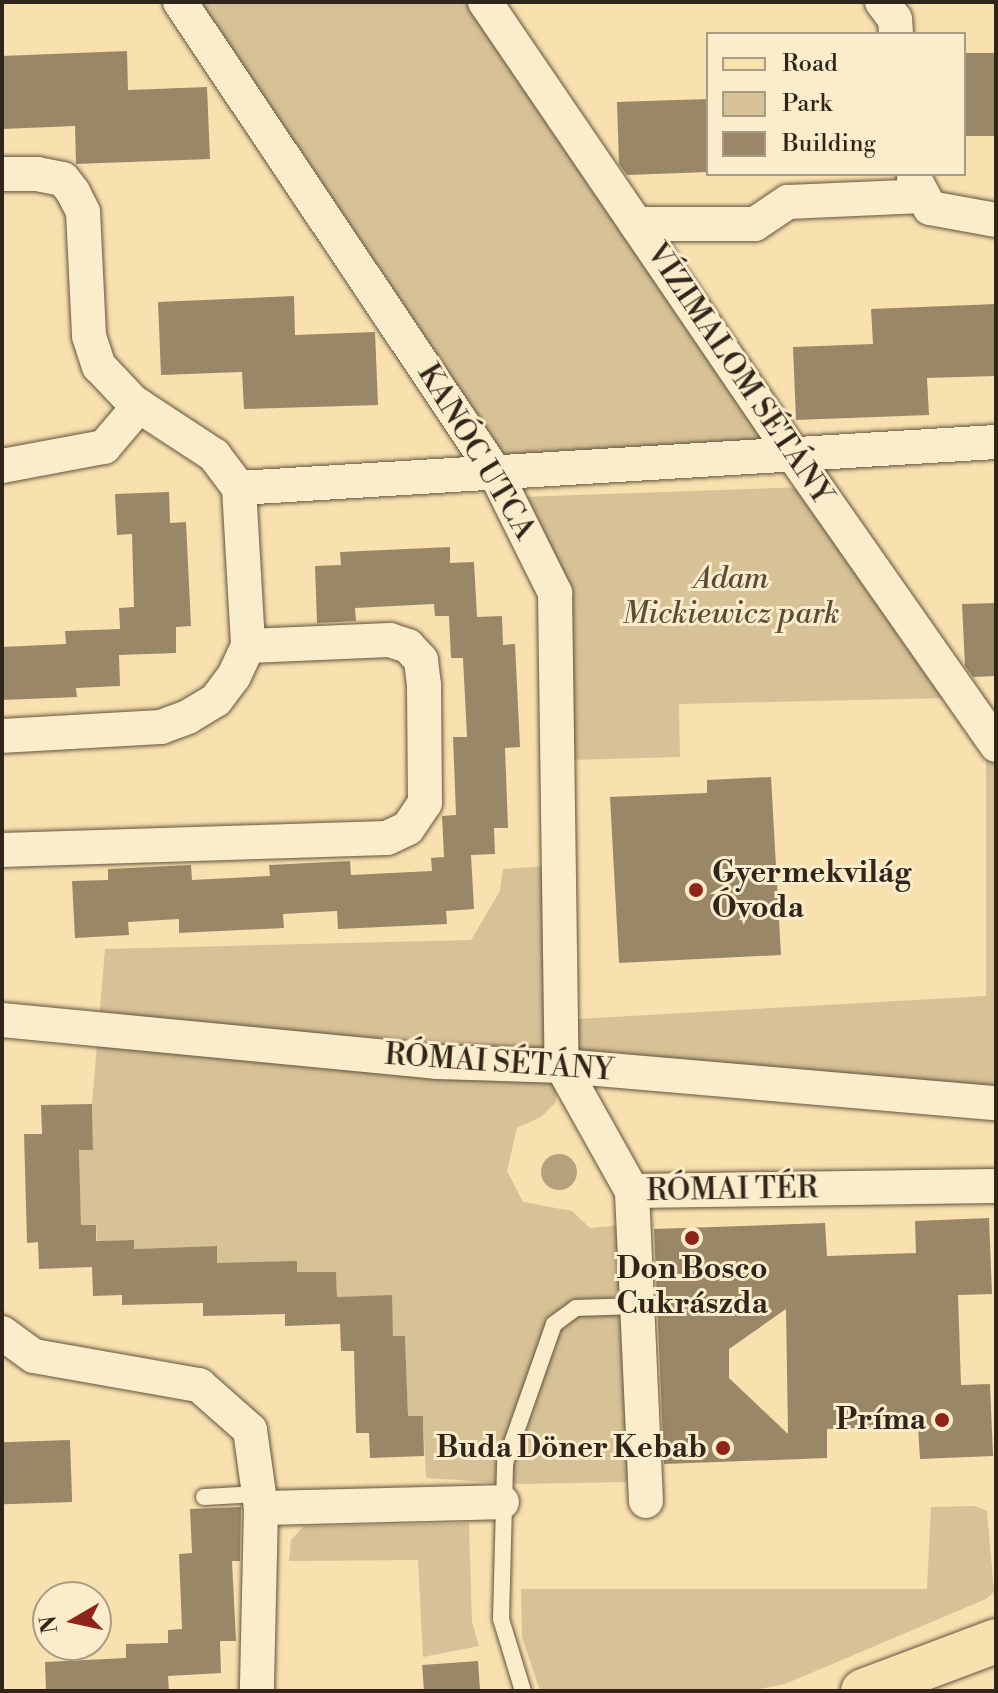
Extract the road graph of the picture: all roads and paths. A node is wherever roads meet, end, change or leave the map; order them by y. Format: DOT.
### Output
graph roads {
  1 [pos="180,2"];
  2 [pos="485,2"];
  3 [pos="2,174"];
  4 [pos="917,185"];
  5 [pos="996,220"];
  6 [pos="636,224"];
  7 [pos="139,406"];
  8 [pos="996,442"];
  9 [pos="794,456"];
  10 [pos="2,466"];
  11 [pos="496,474"];
  12 [pos="239,488"];
  13 [pos="248,646"];
  14 [pos="2,736"];
  15 [pos="996,745"];
  16 [pos="2,850"];
  17 [pos="2,1020"];
  18 [pos="562,1066"];
  19 [pos="996,1103"];
  20 [pos="996,1186"];
  21 [pos="632,1191"];
  22 [pos="637,1306"];
  23 [pos="2,1333"];
  24 [pos="204,1497"];
  25 [pos="260,1501"];
  26 [pos="646,1501"];
  27 [pos="502,1502"];
  28 [pos="996,1641"];
  29 [pos="257,1691"];
  30 [pos="523,1691"];
  31 [pos="863,1691"];
  1 -- 11 [label="street, KANÓC UTCA"];
  2 -- 6 [label="street, VÍZIMALOM SÉTÁNY"];
  3 -- 7 [label="street"];
  4 -- 5 [label="street"];
  4 -- 6 [label="street"];
  6 -- 9 [label="street, VÍZIMALOM SÉTÁNY"];
  7 -- 10 [label="street"];
  7 -- 12 [label="street"];
  8 -- 9 [label="street"];
  9 -- 11 [label="street"];
  9 -- 15 [label="street, VÍZIMALOM SÉTÁNY"];
  11 -- 12 [label="street"];
  11 -- 18 [label="street, KANÓC UTCA"];
  12 -- 13 [label="street"];
  13 -- 14 [label="street"];
  13 -- 16 [label="street"];
  17 -- 18 [label="street, RÓMAI SÉTÁNY"];
  18 -- 19 [label="street, RÓMAI SÉTÁNY"];
  18 -- 21 [label="street, KANÓC UTCA"];
  20 -- 21 [label="street, RÓMAI TÉR"];
  21 -- 22 [label="street, RÓMAI TÉR"];
  22 -- 26 [label="street, RÓMAI TÉR"];
  22 -- 27 [label="lane"];
  23 -- 25 [label="street"];
  24 -- 25 [label="lane"];
  25 -- 27 [label="street"];
  25 -- 29 [label="street"];
  27 -- 30 [label="lane"];
  28 -- 31 [label="main road"];
}
